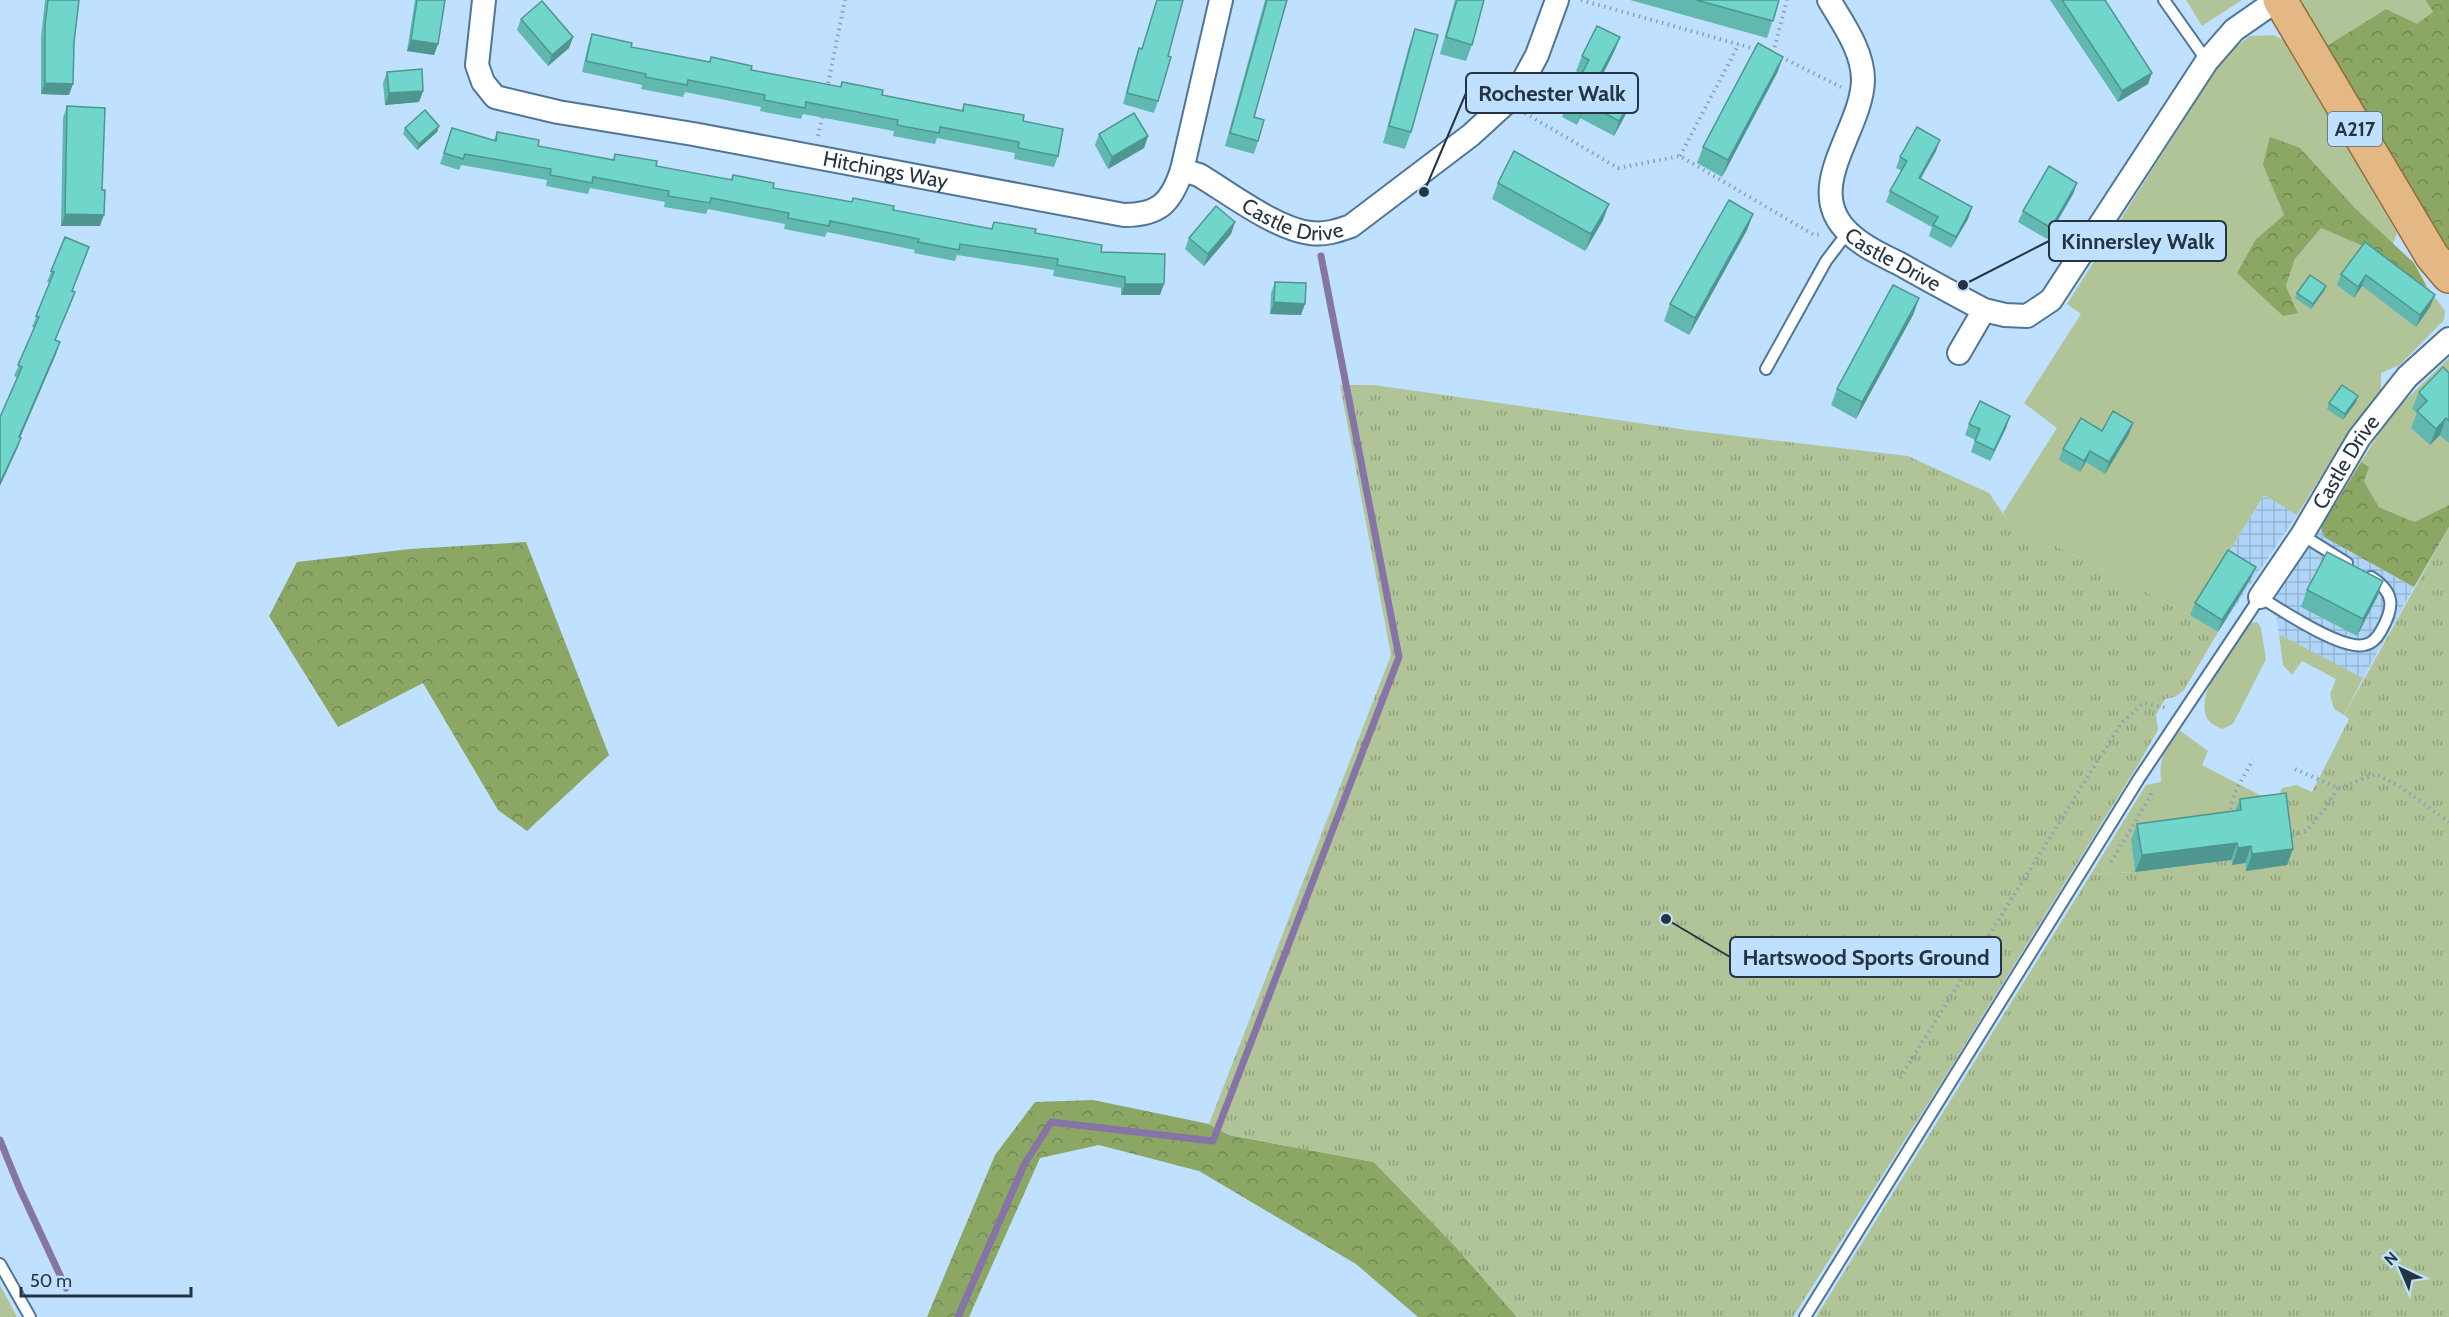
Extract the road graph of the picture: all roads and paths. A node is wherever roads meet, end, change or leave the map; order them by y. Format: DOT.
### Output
graph roads {
  1 [pos="484,0"];
  2 [pos="845,0"];
  3 [pos="1221,0"];
  4 [pos="1557,0"];
  5 [pos="1581,0"];
  6 [pos="1787,0"];
  7 [pos="1829,0"];
  8 [pos="2164,0"];
  9 [pos="2279,0"];
  10 [pos="1739,44"];
  11 [pos="1761,50"];
  12 [pos="2207,62"];
  13 [pos="827,90"];
  14 [pos="1860,97"];
  15 [pos="1507,102"];
  16 [pos="823,113"];
  17 [pos="1680,156"];
  18 [pos="814,158"];
  19 [pos="1182,170"];
  20 [pos="1848,232"];
  21 [pos="2449,276"];
  22 [pos="1984,310"];
  23 [pos="2449,339"];
  24 [pos="1959,353"];
  25 [pos="1766,369"];
  26 [pos="2302,536"];
  27 [pos="2260,597"];
  28 [pos="2181,715"];
  29 [pos="2253,760"];
  30 [pos="2295,769"];
  31 [pos="2338,788"];
  32 [pos="2230,818"];
  33 [pos="2449,822"];
  34 [pos="2284,838"];
  35 [pos="1900,1078"];
  36 [pos="0,1264"];
  37 [pos="30,1317"];
  38 [pos="1805,1317"];
  1 -- 18 [label="street, Hitchings Way"];
  2 -- 13 [label="path"];
  3 -- 19 [label="street, Hitchings Way"];
  4 -- 15 [label="street, Castle Drive"];
  5 -- 10 [label="path"];
  6 -- 14 [label="path"];
  7 -- 14 [label="street, Castle Drive"];
  8 -- 12 [label="lane"];
  9 -- 12 [label="street, Castle Drive"];
  9 -- 21 [label="main road, A217"];
  10 -- 11 [label="path"];
  10 -- 17 [label="path"];
  12 -- 22 [label="street, Castle Drive"];
  14 -- 20 [label="street, Castle Drive"];
  15 -- 17 [label="path"];
  15 -- 19 [label="street, Castle Drive"];
  16 -- 18 [label="path"];
  17 -- 20 [label="path"];
  18 -- 19 [label="street, Hitchings Way"];
  20 -- 22 [label="street, Castle Drive"];
  20 -- 25 [label="lane"];
  22 -- 24 [label="street"];
  23 -- 26 [label="street, Castle Drive"];
  26 -- 27 [label="street, Castle Drive"];
  26 -- 27 [label="lane"];
  27 -- 28 [label="lane"];
  28 -- 35 [label="path"];
  28 -- 38 [label="lane"];
  29 -- 32 [label="path"];
  30 -- 31 [label="path"];
  31 -- 33 [label="path"];
  31 -- 34 [label="path"];
  36 -- 37 [label="lane"];
}
